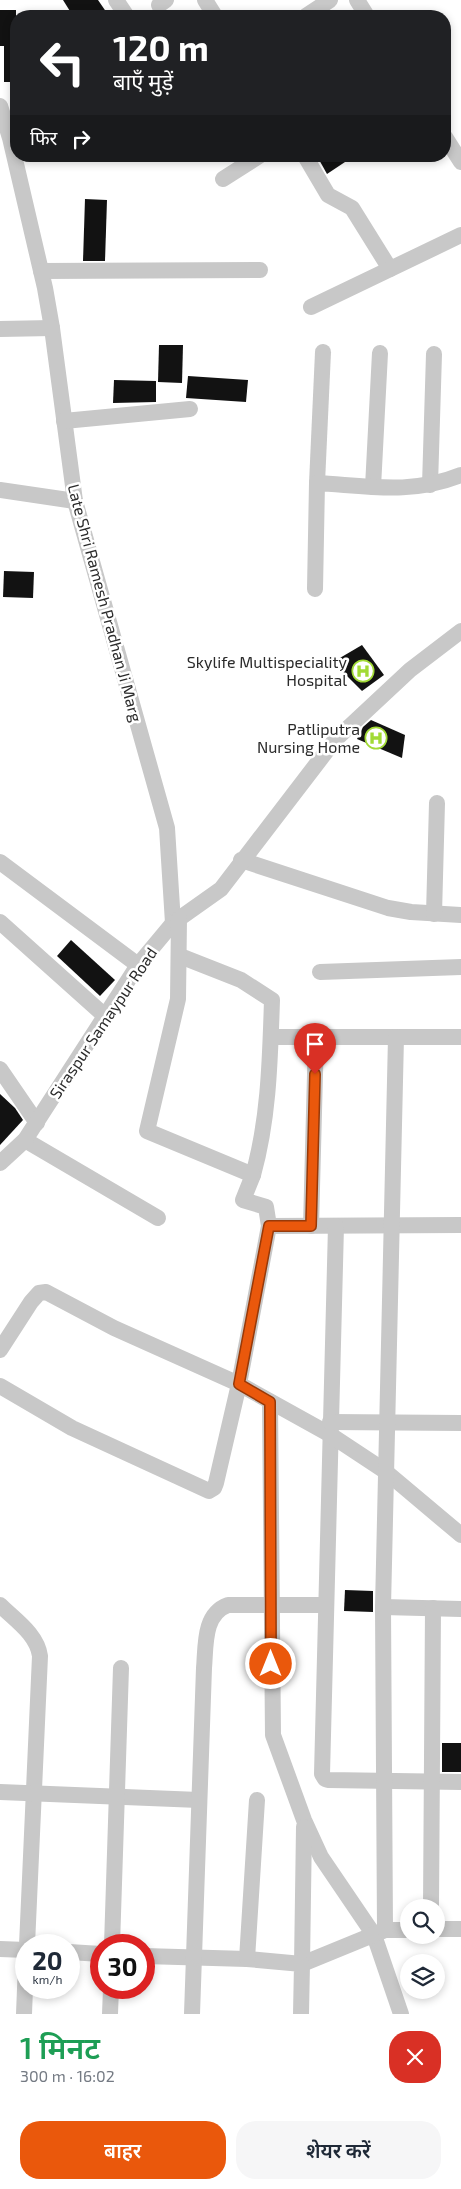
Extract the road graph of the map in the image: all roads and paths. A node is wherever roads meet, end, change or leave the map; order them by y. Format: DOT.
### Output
graph roads {
  1 [pos="330,0"];
  2 [pos="315,10"];
  3 [pos="0,106"];
  4 [pos="5,138"];
  5 [pos="452,143"];
  6 [pos="10,156"];
  7 [pos="11,162"];
  8 [pos="250,162"];
  9 [pos="309,162"];
  10 [pos="461,162"];
  11 [pos="223,179"];
  12 [pos="461,235"];
  13 [pos="390,269"];
  14 [pos="260,270"];
  15 [pos="41,271"];
  16 [pos="311,307"];
  17 [pos="52,328"];
  18 [pos="0,329"];
  19 [pos="323,352"];
  20 [pos="380,353"];
  21 [pos="434,354"];
  22 [pos="190,409"];
  23 [pos="64,421"];
  24 [pos="461,475"];
  25 [pos="317,483"];
  26 [pos="430,485"];
  27 [pos="373,488"];
  28 [pos="0,490"];
  29 [pos="75,501"];
  30 [pos="316,589"];
  31 [pos="461,631"];
  32 [pos="437,802"];
  33 [pos="241,860"];
  34 [pos="0,862"];
  35 [pos="434,914"];
  36 [pos="461,915"];
  37 [pos="176,921"];
  38 [pos="0,922"];
  39 [pos="180,956"];
  40 [pos="138,965"];
  41 [pos="461,967"];
  42 [pos="320,972"];
  43 [pos="105,1016"];
  44 [pos="316,1036"];
  45 [pos="271,1037"];
  46 [pos="396,1037"];
  47 [pos="461,1037"];
  48 [pos="0,1069"];
  49 [pos="37,1123"];
  50 [pos="25,1140"];
  51 [pos="0,1163"];
  52 [pos="253,1175"];
  53 [pos="158,1218"];
  54 [pos="392,1225"];
  55 [pos="461,1225"];
  56 [pos="269,1226"];
  57 [pos="311,1226"];
  58 [pos="336,1226"];
  59 [pos="0,1350"];
  60 [pos="239,1384"];
  61 [pos="0,1386"];
  62 [pos="270,1402"];
  63 [pos="387,1423"];
  64 [pos="461,1423"];
  65 [pos="330,1428"];
  66 [pos="385,1471"];
  67 [pos="461,1535"];
  68 [pos="0,1605"];
  69 [pos="271,1605"];
  70 [pos="325,1605"];
  71 [pos="382,1607"];
  72 [pos="433,1608"];
  73 [pos="461,1609"];
  74 [pos="120,1668"];
  75 [pos="383,1782"];
  76 [pos="461,1782"];
  77 [pos="431,1783"];
  78 [pos="0,1792"];
  79 [pos="34,1794"];
  80 [pos="116,1797"];
  81 [pos="200,1800"];
  82 [pos="257,1800"];
  83 [pos="304,1820"];
  84 [pos="431,1899"];
  85 [pos="445,1929"];
  86 [pos="461,1929"];
  87 [pos="400,1931"];
  88 [pos="380,1933"];
  89 [pos="28,1934"];
  90 [pos="112,1934"];
  91 [pos="0,1949"];
  92 [pos="15,1950"];
  93 [pos="155,1956"];
  94 [pos="194,1958"];
  95 [pos="247,1959"];
  96 [pos="302,1964"];
  97 [pos="25,1999"];
  98 [pos="111,1999"];
  99 [pos="24,2014"];
  100 [pos="110,2014"];
  101 [pos="192,2014"];
  102 [pos="301,2014"];
  103 [pos="401,2014"];
  1 -- 2 [label="street"];
  3 -- 4 [label="street, Late Shri Ramesh Pradhan Ji Marg"];
  4 -- 6 [label="street, Late Shri Ramesh Pradhan Ji Marg"];
  5 -- 10 [label="street"];
  7 -- 15 [label="street, Late Shri Ramesh Pradhan Ji Marg"];
  8 -- 11 [label="street"];
  9 -- 13 [label="street"];
  12 -- 13 [label="street"];
  13 -- 16 [label="street"];
  14 -- 15 [label="street"];
  15 -- 17 [label="street, Late Shri Ramesh Pradhan Ji Marg"];
  17 -- 18 [label="street"];
  17 -- 23 [label="street, Late Shri Ramesh Pradhan Ji Marg"];
  19 -- 25 [label="street"];
  20 -- 27 [label="street"];
  21 -- 26 [label="street"];
  22 -- 23 [label="street"];
  23 -- 29 [label="street, Late Shri Ramesh Pradhan Ji Marg"];
  24 -- 26 [label="street"];
  25 -- 27 [label="street"];
  25 -- 30 [label="street"];
  26 -- 27 [label="street"];
  28 -- 29 [label="street"];
  29 -- 37 [label="street, Late Shri Ramesh Pradhan Ji Marg"];
  31 -- 33 [label="street, Siraspur Samaypur Road"];
  32 -- 35 [label="street"];
  33 -- 35 [label="street"];
  33 -- 37 [label="street, Siraspur Samaypur Road"];
  34 -- 40 [label="street"];
  35 -- 36 [label="street"];
  37 -- 39 [label="street, Late Shri Ramesh Pradhan Ji Marg"];
  37 -- 40 [label="street, Siraspur Samaypur Road"];
  38 -- 43 [label="street"];
  39 -- 45 [label="street"];
  39 -- 52 [label="street, Late Shri Ramesh Pradhan Ji Marg"];
  40 -- 43 [label="street, Siraspur Samaypur Road"];
  41 -- 42 [label="street"];
  43 -- 49 [label="street, Siraspur Samaypur Road"];
  44 -- 45 [label="street"];
  44 -- 46 [label="street"];
  44 -- 57 [label="street"];
  45 -- 52 [label="street"];
  46 -- 47 [label="street"];
  46 -- 54 [label="street"];
  48 -- 49 [label="street"];
  49 -- 50 [label="street, Siraspur Samaypur Road"];
  50 -- 51 [label="street, Siraspur Samaypur Road"];
  50 -- 53 [label="street"];
  52 -- 56 [label="street"];
  54 -- 55 [label="street"];
  54 -- 58 [label="street"];
  54 -- 63 [label="street"];
  56 -- 57 [label="street"];
  56 -- 60 [label="street"];
  57 -- 58 [label="street"];
  58 -- 65 [label="street"];
  59 -- 60 [label="street"];
  60 -- 61 [label="street"];
  60 -- 62 [label="street"];
  62 -- 65 [label="street"];
  62 -- 69 [label="street"];
  63 -- 64 [label="street"];
  63 -- 65 [label="street"];
  63 -- 66 [label="street"];
  65 -- 66 [label="street"];
  65 -- 70 [label="street"];
  66 -- 67 [label="street"];
  66 -- 71 [label="street"];
  68 -- 79 [label="street"];
  69 -- 70 [label="street"];
  69 -- 81 [label="street"];
  69 -- 83 [label="street"];
  70 -- 75 [label="street"];
  71 -- 72 [label="street"];
  71 -- 75 [label="street"];
  72 -- 73 [label="street"];
  72 -- 77 [label="street"];
  74 -- 80 [label="street"];
  75 -- 77 [label="street"];
  75 -- 88 [label="street"];
  76 -- 77 [label="street"];
  77 -- 84 [label="street"];
  78 -- 79 [label="street"];
  79 -- 80 [label="street"];
  79 -- 89 [label="street"];
  80 -- 81 [label="street"];
  80 -- 90 [label="street"];
  81 -- 94 [label="street"];
  82 -- 95 [label="street"];
  83 -- 88 [label="street"];
  83 -- 96 [label="street"];
  85 -- 86 [label="street"];
  87 -- 88 [label="street"];
  88 -- 96 [label="street"];
  88 -- 103 [label="street"];
  91 -- 92 [label="street"];
  93 -- 94 [label="street"];
  94 -- 95 [label="street"];
  94 -- 101 [label="street"];
  95 -- 96 [label="street"];
  96 -- 102 [label="street"];
  97 -- 99 [label="street"];
  98 -- 100 [label="street"];
}
